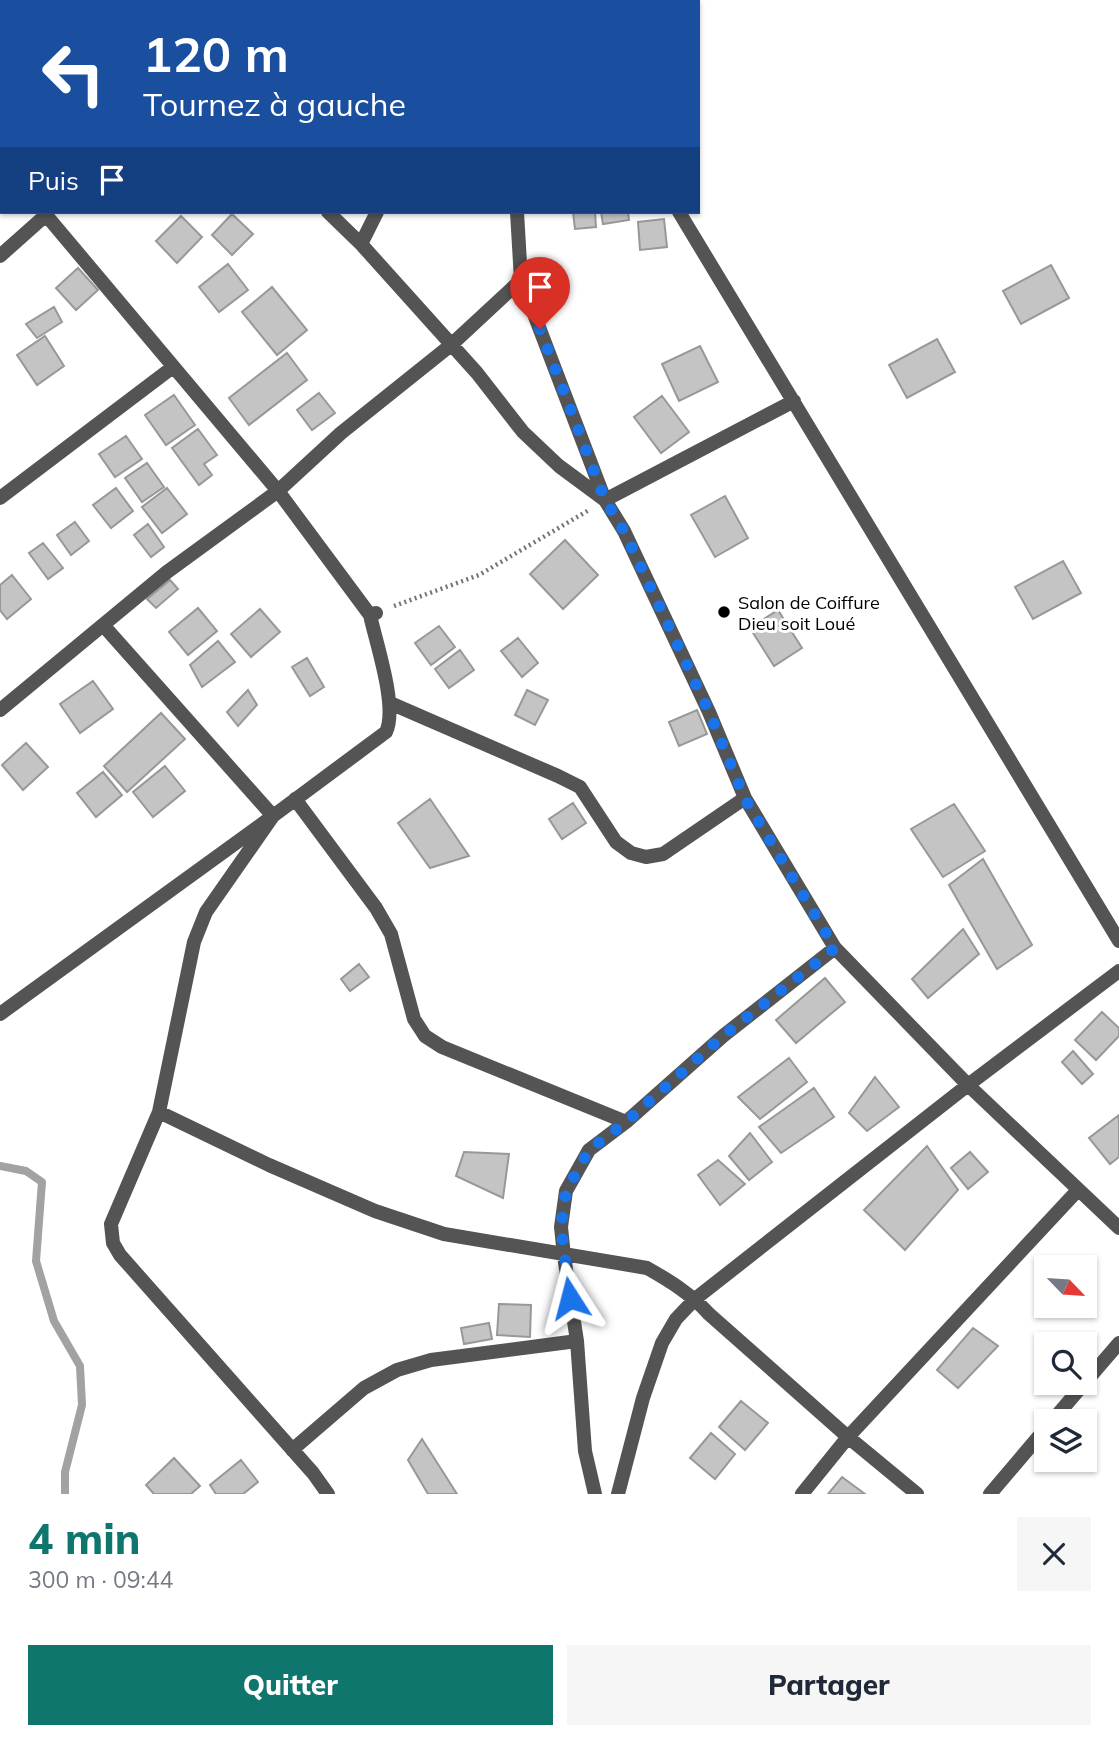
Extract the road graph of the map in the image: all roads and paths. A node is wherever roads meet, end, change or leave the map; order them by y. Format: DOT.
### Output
graph roads {
  1 [pos="330,214"];
  2 [pos="376,214"];
  3 [pos="517,214"];
  4 [pos="681,214"];
  5 [pos="361,244"];
  6 [pos="0,256"];
  7 [pos="521,280"];
  8 [pos="451,345"];
  9 [pos="173,368"];
  10 [pos="794,401"];
  11 [pos="278,491"];
  12 [pos="0,498"];
  13 [pos="605,500"];
  14 [pos="373,614"];
  15 [pos="103,625"];
  16 [pos="390,703"];
  17 [pos="0,710"];
  18 [pos="295,799"];
  19 [pos="745,799"];
  20 [pos="273,816"];
  21 [pos="1119,941"];
  22 [pos="835,948"];
  23 [pos="1119,971"];
  24 [pos="0,1014"];
  25 [pos="968,1085"];
  26 [pos="159,1112"];
  27 [pos="626,1122"];
  28 [pos="1078,1191"];
  29 [pos="1119,1228"];
  30 [pos="564,1256"];
  31 [pos="695,1299"];
  32 [pos="577,1341"];
  33 [pos="1119,1343"];
  34 [pos="1062,1409"];
  35 [pos="848,1437"];
  36 [pos="1034,1442"];
  37 [pos="292,1450"];
  38 [pos="328,1494"];
  39 [pos="595,1494"];
  40 [pos="618,1494"];
  41 [pos="802,1494"];
  42 [pos="916,1494"];
  43 [pos="990,1494"];
  1 -- 5 [label="street"];
  2 -- 5 [label="street"];
  3 -- 7 [label="street"];
  4 -- 10 [label="street"];
  5 -- 8 [label="street"];
  6 -- 9 [label="street"];
  7 -- 8 [label="street"];
  7 -- 13 [label="street"];
  8 -- 11 [label="street"];
  8 -- 13 [label="street"];
  9 -- 11 [label="street"];
  9 -- 12 [label="street"];
  10 -- 13 [label="street"];
  10 -- 21 [label="street"];
  11 -- 14 [label="street"];
  11 -- 15 [label="street"];
  13 -- 14 [label="path"];
  13 -- 19 [label="street"];
  14 -- 16 [label="street"];
  15 -- 17 [label="street"];
  15 -- 20 [label="street"];
  16 -- 18 [label="street"];
  16 -- 19 [label="street"];
  18 -- 20 [label="street"];
  18 -- 27 [label="street"];
  19 -- 22 [label="street"];
  20 -- 24 [label="street"];
  20 -- 26 [label="street"];
  22 -- 25 [label="street"];
  22 -- 27 [label="street"];
  23 -- 25 [label="street"];
  25 -- 28 [label="street"];
  25 -- 31 [label="street"];
  26 -- 30 [label="street"];
  26 -- 37 [label="street"];
  27 -- 30 [label="street"];
  28 -- 29 [label="street"];
  28 -- 35 [label="street"];
  30 -- 31 [label="street"];
  30 -- 32 [label="street"];
  31 -- 35 [label="street"];
  31 -- 40 [label="street"];
  32 -- 37 [label="street"];
  32 -- 39 [label="street"];
  33 -- 34 [label="street"];
  35 -- 41 [label="street"];
  35 -- 42 [label="street"];
  36 -- 43 [label="street"];
  37 -- 38 [label="street"];
}
